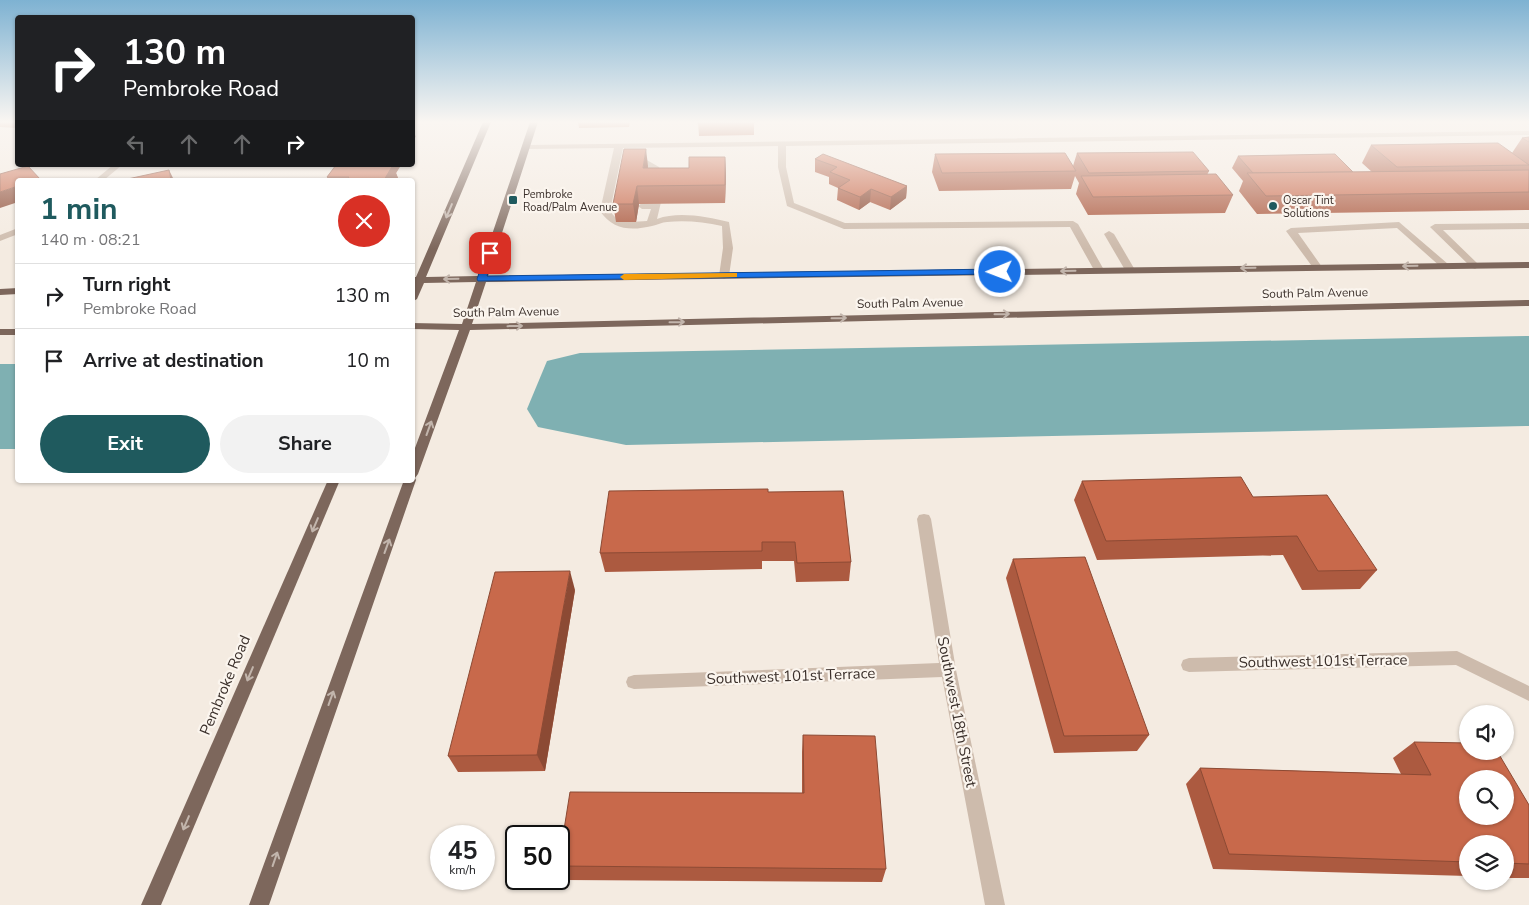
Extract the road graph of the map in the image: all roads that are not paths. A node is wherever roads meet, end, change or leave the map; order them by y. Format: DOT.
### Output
graph roads {
  1 [pos="468,164"];
  2 [pos="522,164"];
  3 [pos="615,164"];
  4 [pos="648,164"];
  5 [pos="782,164"];
  6 [pos="115,167"];
  7 [pos="102,178"];
  8 [pos="612,178"];
  9 [pos="623,178"];
  10 [pos="656,180"];
  11 [pos="609,194"];
  12 [pos="619,194"];
  13 [pos="642,206"];
  14 [pos="606,207"];
  15 [pos="618,207"];
  16 [pos="651,224"];
  17 [pos="1529,226"];
  18 [pos="15,232"];
  19 [pos="1109,234"];
  20 [pos="0,238"];
  21 [pos="1529,265"];
  22 [pos="1445,266"];
  23 [pos="1475,266"];
  24 [pos="1317,267"];
  25 [pos="1098,270"];
  26 [pos="1130,270"];
  27 [pos="724,276"];
  28 [pos="482,279"];
  29 [pos="416,280"];
  30 [pos="0,292"];
  31 [pos="15,292"];
  32 [pos="1529,303"];
  33 [pos="415,326"];
  34 [pos="466,327"];
  35 [pos="0,332"];
  36 [pos="15,332"];
  37 [pos="415,466"];
  38 [pos="333,483"];
  39 [pos="409,483"];
  40 [pos="924,519"];
  41 [pos="1189,665"];
  42 [pos="948,670"];
  43 [pos="634,682"];
  44 [pos="1529,694"];
  45 [pos="150,905"];
  46 [pos="258,905"];
  47 [pos="995,905"];
  1 -- 29 [label="main road, one-way"];
  2 -- 28 [label="main road"];
  3 -- 8 [label="street"];
  4 -- 10 [label="street"];
  5 -- 25 [label="street"];
  6 -- 7 [label="street"];
  8 -- 9 [label="street"];
  8 -- 11 [label="street"];
  11 -- 12 [label="street"];
  11 -- 14 [label="street"];
  13 -- 16 [label="street"];
  14 -- 15 [label="street"];
  14 -- 16 [label="street"];
  16 -- 27 [label="street"];
  17 -- 23 [label="street"];
  18 -- 20 [label="street"];
  19 -- 26 [label="street"];
  21 -- 23 [label="main road, South Palm Avenue"];
  22 -- 23 [label="main road, South Palm Avenue"];
  22 -- 24 [label="main road, South Palm Avenue, one-way"];
  22 -- 24 [label="street"];
  24 -- 26 [label="main road, South Palm Avenue, one-way"];
  25 -- 26 [label="main road, South Palm Avenue"];
  25 -- 27 [label="main road, South Palm Avenue, one-way"];
  27 -- 28 [label="main road, South Palm Avenue"];
  28 -- 29 [label="main road, South Palm Avenue, one-way"];
  28 -- 34 [label="main road"];
  30 -- 31 [label="main road"];
  34 -- 32 [label="main road, South Palm Avenue, one-way"];
  33 -- 34 [label="main road, South Palm Avenue"];
  37 -- 34 [label="main road, one-way"];
  35 -- 36 [label="main road"];
  38 -- 45 [label="main road, Pembroke Road, one-way"];
  46 -- 39 [label="main road, one-way"];
  40 -- 42 [label="street, Southwest 18th Street"];
  41 -- 44 [label="street, Southwest 101st Terrace"];
  42 -- 43 [label="street, Southwest 101st Terrace"];
  42 -- 47 [label="street, Southwest 18th Street"];
}
